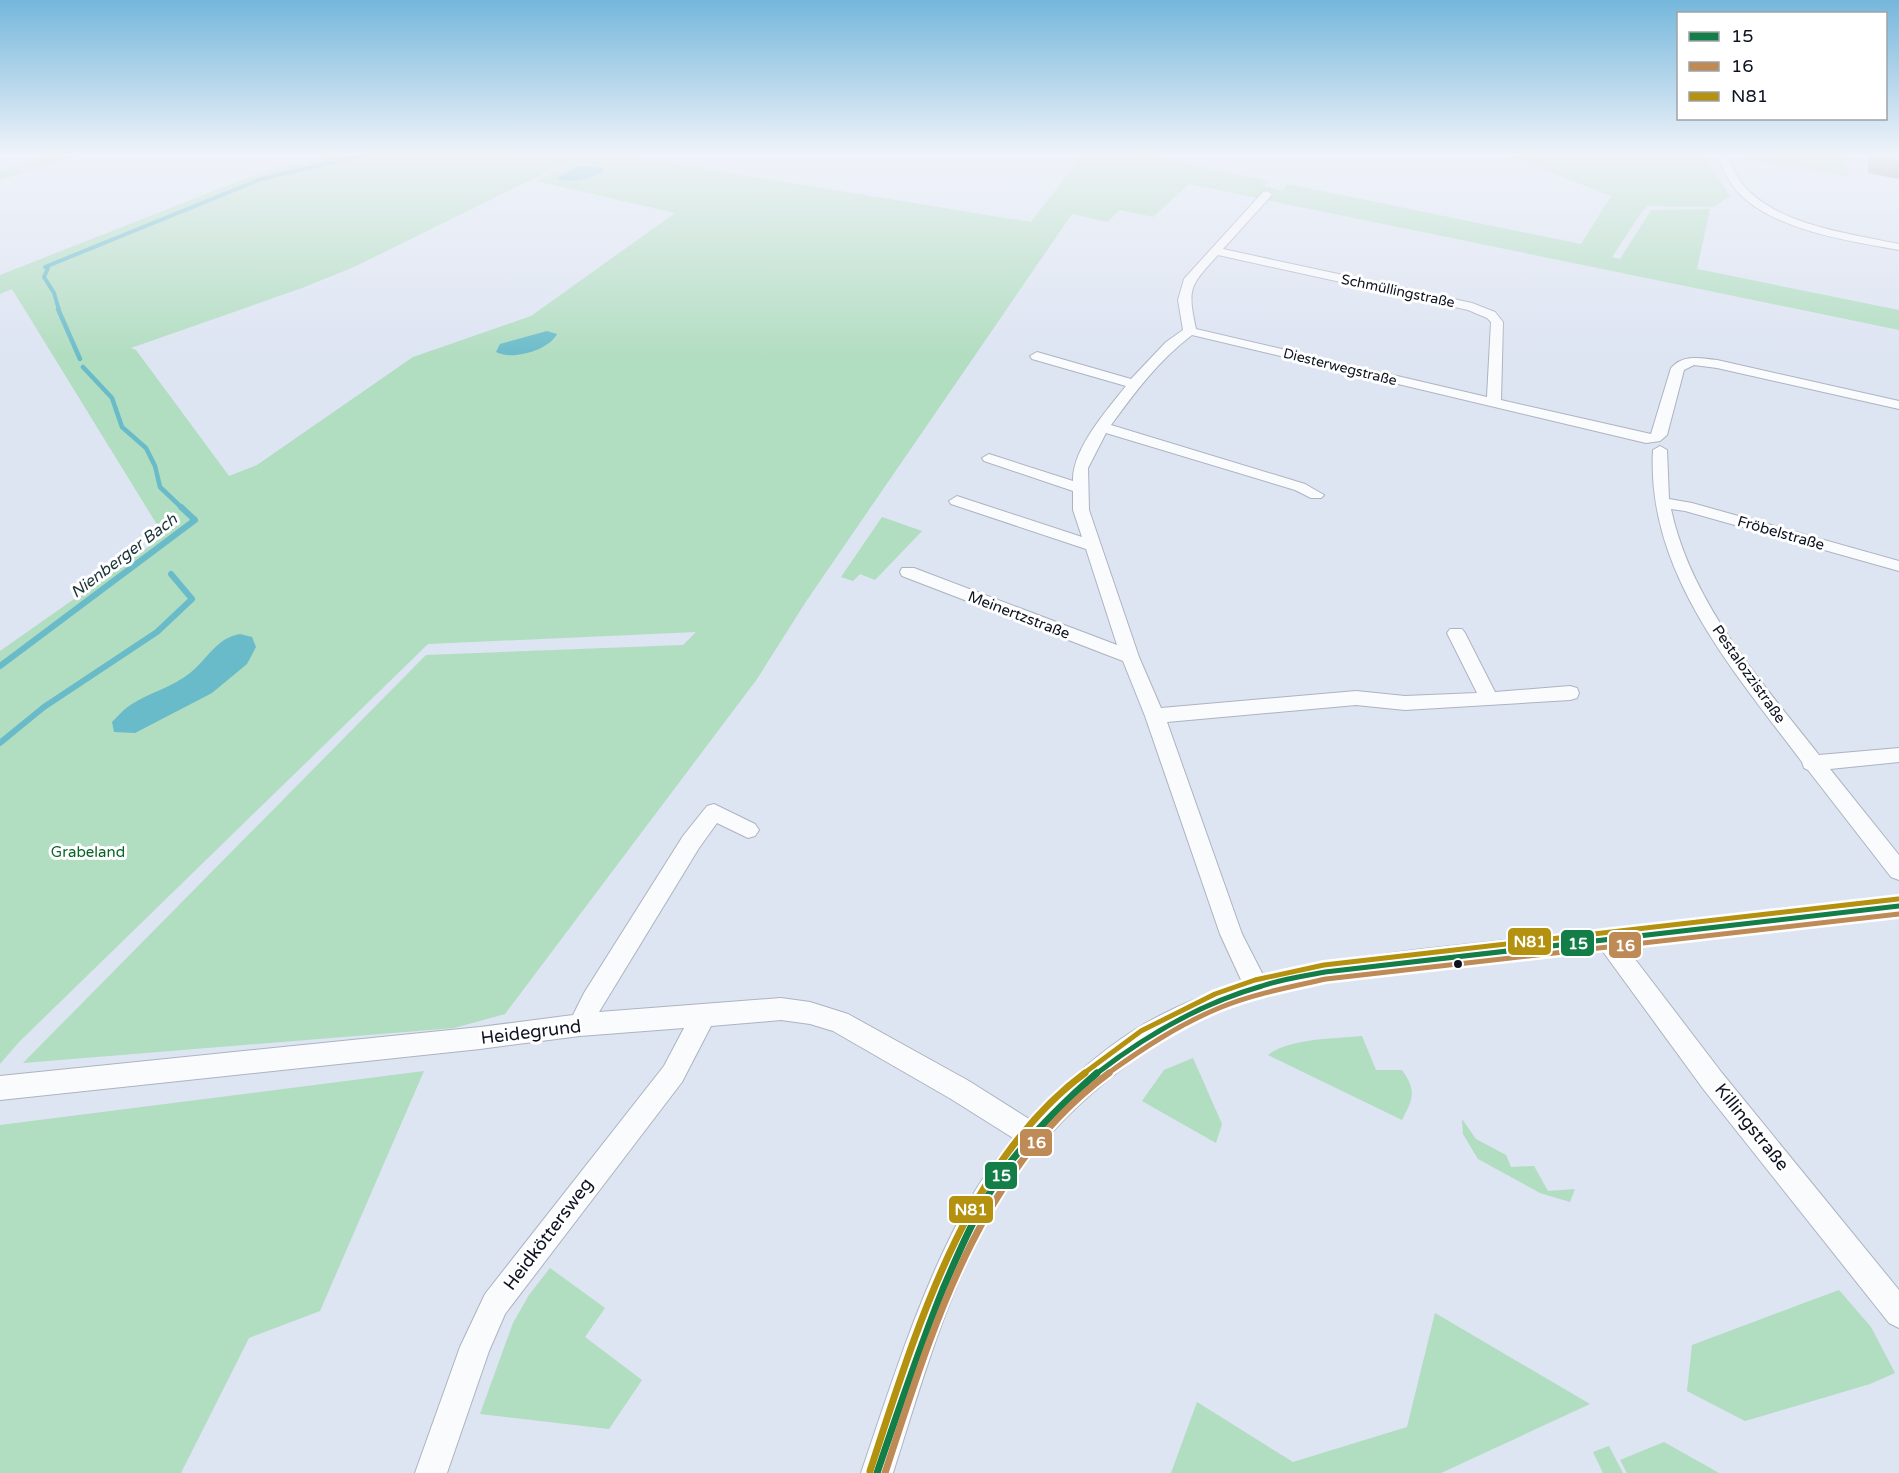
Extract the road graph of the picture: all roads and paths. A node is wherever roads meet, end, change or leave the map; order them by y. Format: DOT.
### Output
graph roads {
  1 [pos="1242,222"];
  2 [pos="1801,222"];
  3 [pos="1899,247"];
  4 [pos="1216,251"];
  5 [pos="1191,331"];
  6 [pos="1036,356"];
  7 [pos="1134,384"];
  8 [pos="1494,404"];
  9 [pos="1899,405"];
  10 [pos="1102,427"];
  11 [pos="1658,444"];
  12 [pos="989,458"];
  13 [pos="1080,488"];
  14 [pos="1316,495"];
  15 [pos="957,501"];
  16 [pos="1662,503"];
  17 [pos="1093,546"];
  18 [pos="1899,566"];
  19 [pos="908,572"];
  20 [pos="1456,633"];
  21 [pos="1130,657"];
  22 [pos="1570,693"];
  23 [pos="1488,699"];
  24 [pos="1155,716"];
  25 [pos="1899,755"];
  26 [pos="1811,763"];
  27 [pos="748,830"];
  28 [pos="1899,871"];
  29 [pos="1899,906"];
  30 [pos="1607,939"];
  31 [pos="1257,987"];
  32 [pos="703,1016"];
  33 [pos="580,1025"];
  34 [pos="0,1088"];
  35 [pos="1031,1135"];
  36 [pos="1899,1313"];
  37 [pos="431,1473"];
  38 [pos="877,1473"];
  1 -- 4 [label="street"];
  2 -- 3 [label="street"];
  4 -- 5 [label="street"];
  4 -- 8 [label="street, Schmüllingstraße"];
  5 -- 7 [label="street"];
  5 -- 8 [label="street, Diesterwegstraße"];
  6 -- 7 [label="street"];
  7 -- 10 [label="street"];
  8 -- 11 [label="street, Diesterwegstraße"];
  9 -- 11 [label="street, Pestalozzistraße"];
  10 -- 13 [label="street"];
  10 -- 14 [label="street"];
  11 -- 16 [label="street, Pestalozzistraße"];
  12 -- 13 [label="street"];
  13 -- 17 [label="street"];
  15 -- 17 [label="street"];
  16 -- 18 [label="street, Fröbelstraße"];
  16 -- 26 [label="street, Pestalozzistraße"];
  17 -- 21 [label="street"];
  19 -- 21 [label="street, Meinertzstraße"];
  20 -- 23 [label="street"];
  21 -- 24 [label="street"];
  22 -- 23 [label="street"];
  23 -- 24 [label="street"];
  24 -- 31 [label="street"];
  25 -- 26 [label="street"];
  26 -- 28 [label="street, Pestalozzistraße"];
  27 -- 33 [label="street"];
  29 -- 30 [label="street"];
  30 -- 31 [label="street"];
  30 -- 36 [label="street, Killingstraße"];
  31 -- 35 [label="street"];
  32 -- 33 [label="street, Heidegrund"];
  32 -- 35 [label="street, Heidegrund"];
  32 -- 37 [label="street, Heidköttersweg"];
  33 -- 34 [label="street, Heidegrund"];
  35 -- 38 [label="street"];
}
